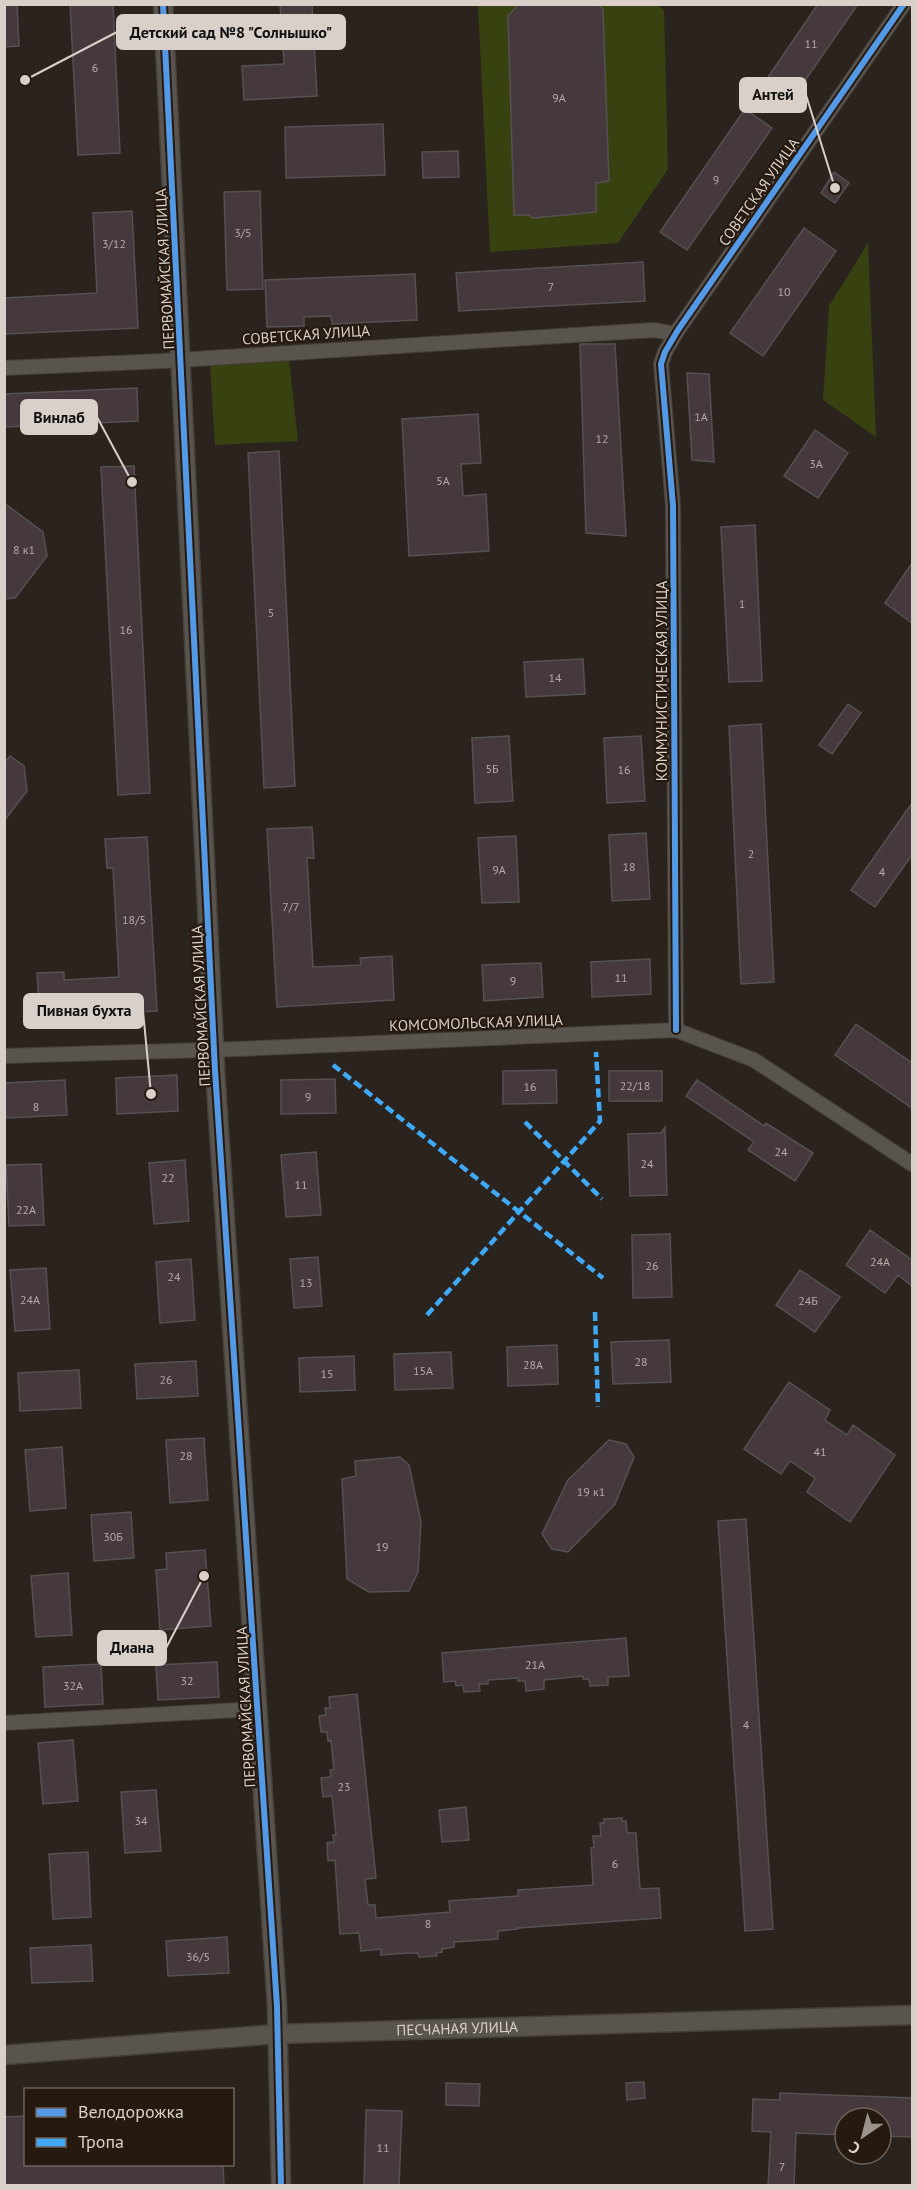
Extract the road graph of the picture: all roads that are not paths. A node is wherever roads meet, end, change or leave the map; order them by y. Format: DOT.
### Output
graph roads {
  1 [pos="163,4"];
  2 [pos="904,4"];
  3 [pos="675,334"];
  4 [pos="182,360"];
  5 [pos="4,368"];
  6 [pos="676,1030"];
  7 [pos="214,1050"];
  8 [pos="4,1056"];
  9 [pos="912,1164"];
  10 [pos="257,1709"];
  11 [pos="4,1723"];
  12 [pos="912,2015"];
  13 [pos="278,2034"];
  14 [pos="4,2055"];
  15 [pos="281,2186"];
  1 -- 4 [label="street, ПЕРВОМАЙСКАЯ УЛИЦА"];
  2 -- 3 [label="street, СОВЕТСКАЯ УЛИЦА"];
  3 -- 4 [label="street, СОВЕТСКАЯ УЛИЦА"];
  3 -- 6 [label="street, КОММУНИСТИЧЕСКАЯ УЛИЦА"];
  4 -- 5 [label="street, СОВЕТСКАЯ УЛИЦА"];
  4 -- 7 [label="street, ПЕРВОМАЙСКАЯ УЛИЦА"];
  6 -- 7 [label="street, КОМСОМОЛЬСКАЯ УЛИЦА"];
  6 -- 9 [label="street, КОМСОМОЛЬСКАЯ УЛИЦА"];
  7 -- 8 [label="street, КОМСОМОЛЬСКАЯ УЛИЦА"];
  7 -- 10 [label="street, ПЕРВОМАЙСКАЯ УЛИЦА"];
  10 -- 11 [label="street"];
  10 -- 13 [label="street, ПЕРВОМАЙСКАЯ УЛИЦА"];
  12 -- 13 [label="street, ПЕСЧАНАЯ УЛИЦА"];
  13 -- 14 [label="street, ПЕСЧАНАЯ УЛИЦА"];
  13 -- 15 [label="street, ПЕРВОМАЙСКАЯ УЛИЦА"];
}
